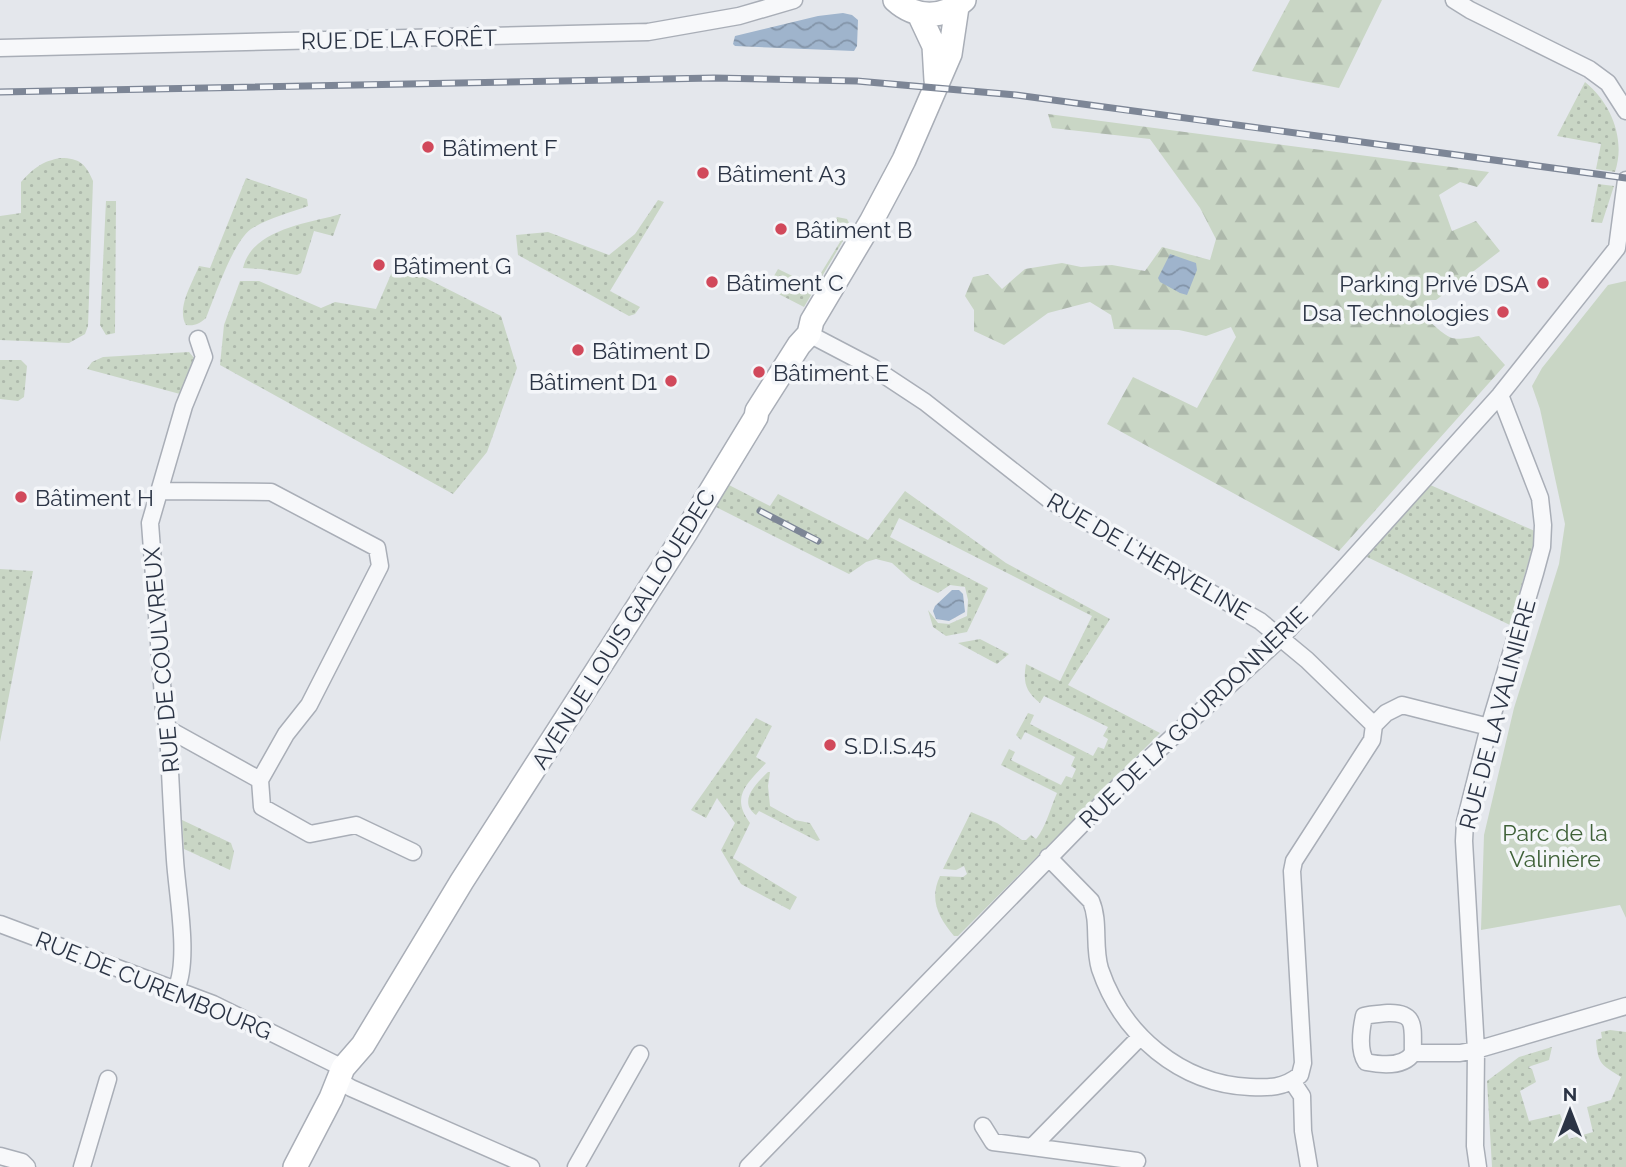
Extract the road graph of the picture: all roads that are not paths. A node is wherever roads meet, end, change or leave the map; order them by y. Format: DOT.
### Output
graph roads {
  1 [pos="794,0"];
  2 [pos="895,0"];
  3 [pos="1454,0"];
  4 [pos="960,3"];
  5 [pos="919,14"];
  6 [pos="0,48"];
  7 [pos="936,83"];
  8 [pos="1626,111"];
  9 [pos="1626,180"];
  10 [pos="809,334"];
  11 [pos="198,339"];
  12 [pos="1500,395"];
  13 [pos="159,491"];
  14 [pos="1282,636"];
  15 [pos="1374,725"];
  16 [pos="1489,727"];
  17 [pos="168,729"];
  18 [pos="260,780"];
  19 [pos="413,852"];
  20 [pos="1048,857"];
  21 [pos="0,924"];
  22 [pos="176,989"];
  23 [pos="1626,1006"];
  24 [pos="1140,1037"];
  25 [pos="1476,1050"];
  26 [pos="1413,1053"];
  27 [pos="640,1054"];
  28 [pos="341,1074"];
  29 [pos="108,1079"];
  30 [pos="1292,1081"];
  31 [pos="983,1126"];
  32 [pos="1032,1147"];
  33 [pos="0,1156"];
  34 [pos="1137,1161"];
  35 [pos="27,1167"];
  36 [pos="82,1167"];
  37 [pos="295,1167"];
  38 [pos="531,1167"];
  39 [pos="576,1167"];
  40 [pos="748,1167"];
  41 [pos="1309,1167"];
  42 [pos="1478,1167"];
  1 -- 6 [label="street, RUE DE LA FORÊT"];
  2 -- 5 [label="main road"];
  3 -- 8 [label="street"];
  4 -- 5 [label="main road"];
  4 -- 7 [label="main road, AVENUE LOUIS GALLOUEDEC"];
  5 -- 7 [label="main road, AVENUE LOUIS GALLOUEDEC"];
  7 -- 10 [label="main road, AVENUE LOUIS GALLOUEDEC"];
  9 -- 12 [label="street, RUE DE LA GOURDONNERIE"];
  10 -- 14 [label="street, RUE DE L'HERVELINE"];
  10 -- 28 [label="main road, AVENUE LOUIS GALLOUEDEC"];
  11 -- 13 [label="street, RUE DE COULVREUX"];
  12 -- 14 [label="street, RUE DE LA GOURDONNERIE"];
  12 -- 16 [label="street, RUE DE LA VALINIÈRE"];
  13 -- 17 [label="street, RUE DE COULVREUX"];
  13 -- 18 [label="street"];
  14 -- 15 [label="street, RUE DE L'HERVELINE"];
  14 -- 20 [label="street, RUE DE LA GOURDONNERIE"];
  15 -- 16 [label="street"];
  15 -- 30 [label="street"];
  16 -- 25 [label="street, RUE DE LA VALINIÈRE"];
  17 -- 18 [label="street"];
  17 -- 22 [label="street, RUE DE COULVREUX"];
  18 -- 19 [label="street"];
  20 -- 24 [label="street"];
  20 -- 40 [label="street, RUE DE LA GOURDONNERIE"];
  21 -- 22 [label="street, RUE DE CUREMBOURG"];
  22 -- 28 [label="street, RUE DE CUREMBOURG"];
  23 -- 25 [label="street"];
  24 -- 30 [label="street"];
  24 -- 32 [label="street"];
  25 -- 26 [label="street"];
  25 -- 42 [label="street, RUE DE LA VALINIÈRE"];
  27 -- 39 [label="street"];
  28 -- 37 [label="main road, AVENUE LOUIS GALLOUEDEC"];
  28 -- 38 [label="street, RUE DE CUREMBOURG"];
  29 -- 36 [label="street"];
  30 -- 41 [label="street"];
  31 -- 32 [label="street"];
  32 -- 34 [label="street"];
  33 -- 35 [label="street"];
}
